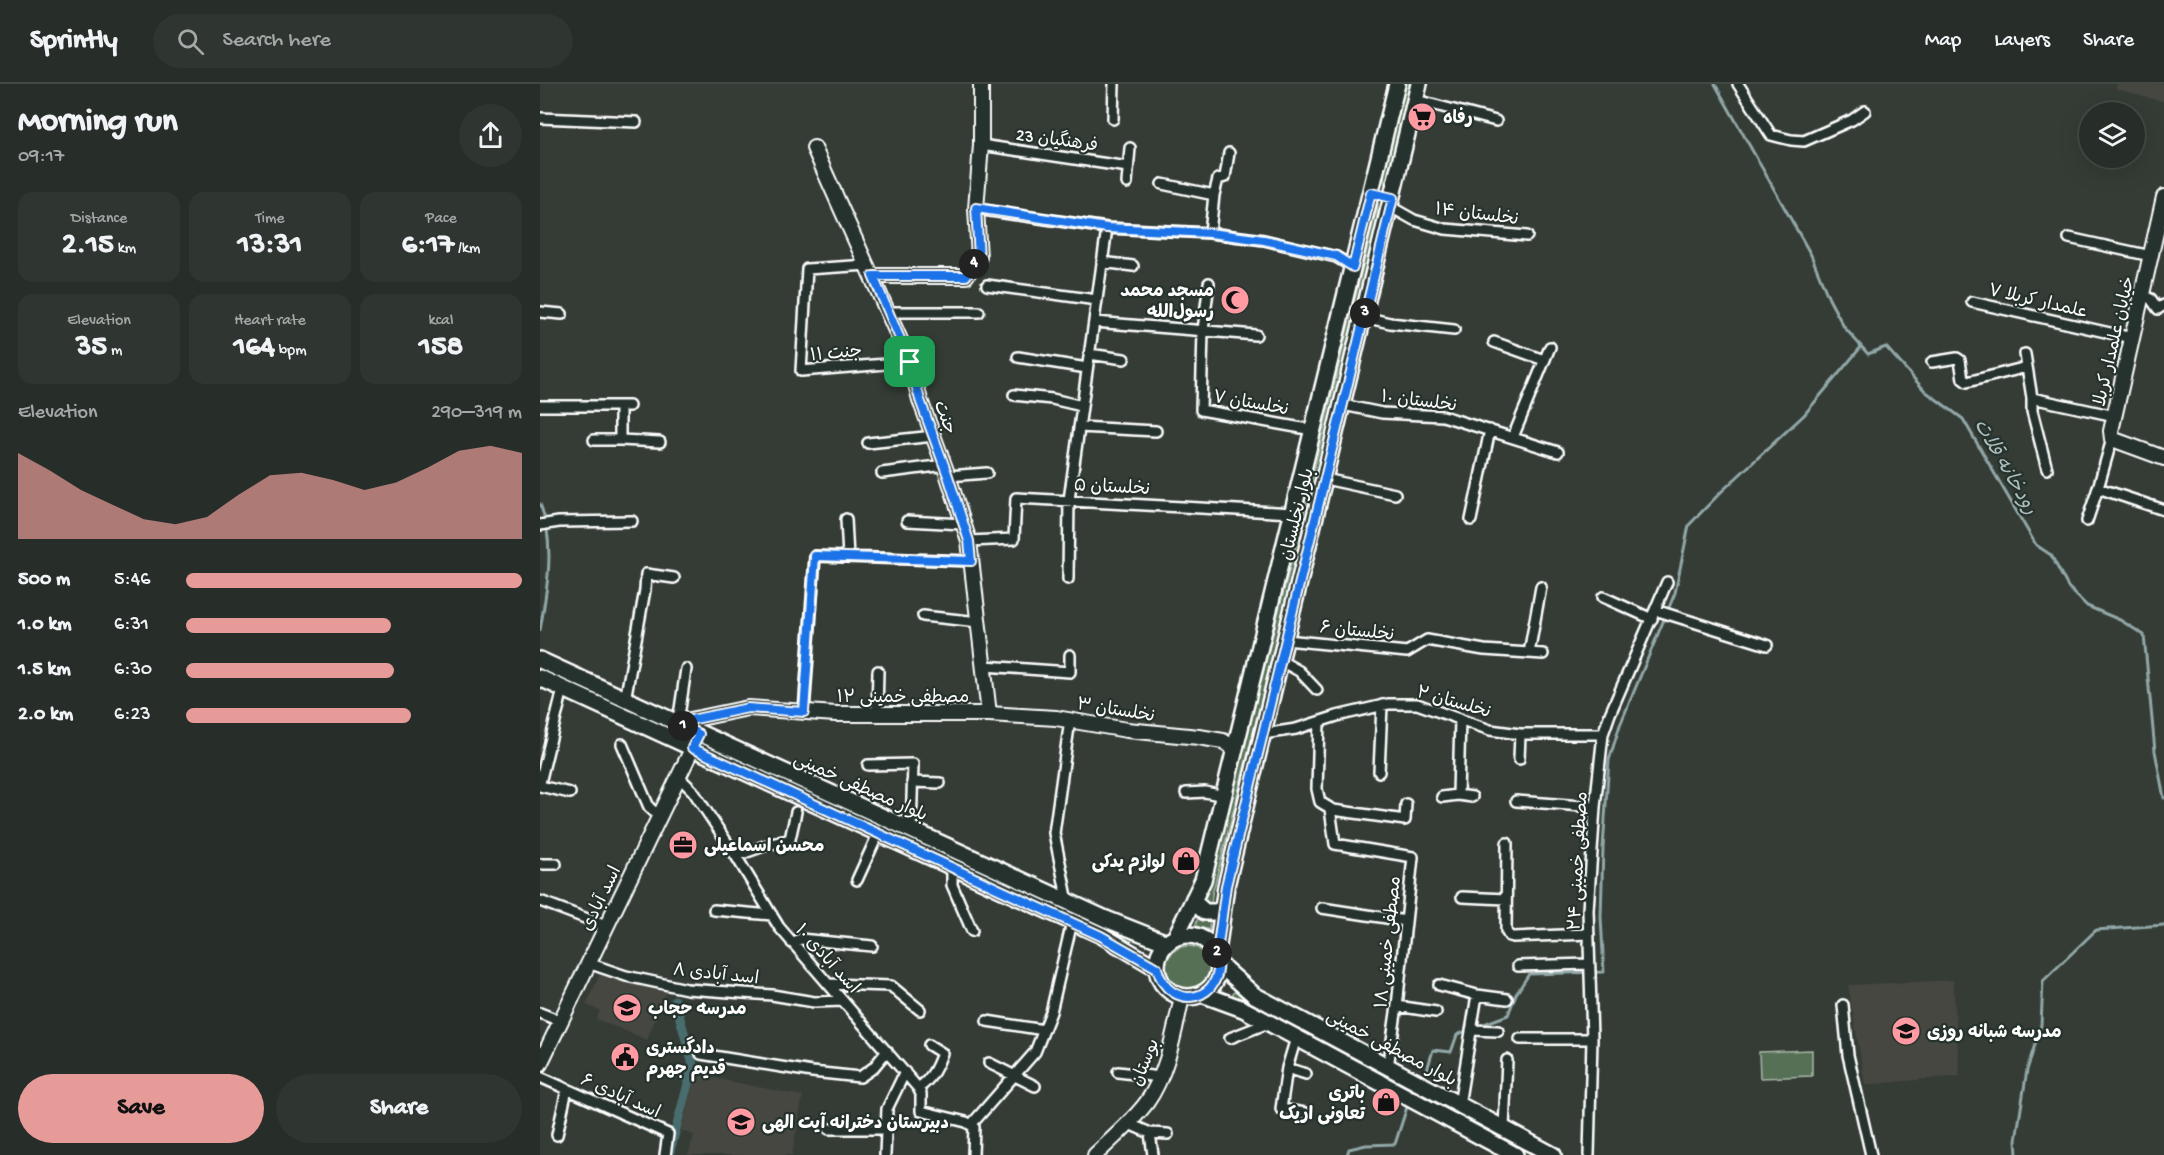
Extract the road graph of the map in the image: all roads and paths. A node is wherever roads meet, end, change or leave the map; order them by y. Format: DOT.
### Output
graph roads {
  1 [pos="981,84"];
  2 [pos="1114,84"];
  3 [pos="1397,84"];
  4 [pos="1419,84"];
  5 [pos="1738,84"];
  6 [pos="1416,100"];
  7 [pos="1865,111"];
  8 [pos="540,118"];
  9 [pos="1113,119"];
  10 [pos="1496,121"];
  11 [pos="636,122"];
  12 [pos="981,145"];
  13 [pos="814,148"];
  14 [pos="1130,148"];
  15 [pos="1229,153"];
  16 [pos="1128,166"];
  17 [pos="1127,183"];
  18 [pos="1162,184"];
  19 [pos="1371,193"];
  20 [pos="1214,195"];
  21 [pos="2164,197"];
  22 [pos="1392,202"];
  23 [pos="976,208"];
  24 [pos="1107,228"];
  25 [pos="1210,233"];
  26 [pos="1527,236"];
  27 [pos="2069,238"];
  28 [pos="2151,256"];
  29 [pos="1102,262"];
  30 [pos="1133,266"];
  31 [pos="1353,267"];
  32 [pos="871,270"];
  33 [pos="1209,283"];
  34 [pos="987,285"];
  35 [pos="2142,295"];
  36 [pos="1097,300"];
  37 [pos="1972,302"];
  38 [pos="2164,305"];
  39 [pos="540,312"];
  40 [pos="889,312"];
  41 [pos="979,312"];
  42 [pos="562,314"];
  43 [pos="1364,317"];
  44 [pos="1094,322"];
  45 [pos="1203,330"];
  46 [pos="1454,330"];
  47 [pos="1256,335"];
  48 [pos="2132,338"];
  49 [pos="1494,342"];
  50 [pos="1550,347"];
  51 [pos="1089,354"];
  52 [pos="2025,354"];
  53 [pos="1018,357"];
  54 [pos="1124,359"];
  55 [pos="1544,360"];
  56 [pos="910,362"];
  57 [pos="1932,362"];
  58 [pos="2027,367"];
  59 [pos="1087,368"];
  60 [pos="1014,395"];
  61 [pos="2032,398"];
  62 [pos="1343,405"];
  63 [pos="540,406"];
  64 [pos="1082,406"];
  65 [pos="2115,416"];
  66 [pos="1079,427"];
  67 [pos="1313,430"];
  68 [pos="1490,430"];
  69 [pos="1156,431"];
  70 [pos="934,436"];
  71 [pos="1513,437"];
  72 [pos="2112,439"];
  73 [pos="594,440"];
  74 [pos="620,440"];
  75 [pos="660,442"];
  76 [pos="868,443"];
  77 [pos="1558,452"];
  78 [pos="2164,458"];
  79 [pos="2047,469"];
  80 [pos="946,470"];
  81 [pos="882,473"];
  82 [pos="987,473"];
  83 [pos="1325,479"];
  84 [pos="2097,488"];
  85 [pos="1395,494"];
  86 [pos="1069,500"];
  87 [pos="2164,510"];
  88 [pos="1293,513"];
  89 [pos="846,519"];
  90 [pos="1471,520"];
  91 [pos="632,521"];
  92 [pos="908,521"];
  93 [pos="2087,522"];
  94 [pos="963,524"];
  95 [pos="540,525"];
  96 [pos="969,541"];
  97 [pos="848,557"];
  98 [pos="971,561"];
  99 [pos="674,578"];
  100 [pos="1068,579"];
  101 [pos="1667,582"];
  102 [pos="1541,587"];
  103 [pos="1604,597"];
  104 [pos="1653,614"];
  105 [pos="923,616"];
  106 [pos="979,622"];
  107 [pos="1286,640"];
  108 [pos="1767,645"];
  109 [pos="1529,653"];
  110 [pos="1543,654"];
  111 [pos="1070,655"];
  112 [pos="540,660"];
  113 [pos="1281,661"];
  114 [pos="984,666"];
  115 [pos="686,669"];
  116 [pos="878,671"];
  117 [pos="540,678"];
  118 [pos="563,689"];
  119 [pos="1317,690"];
  120 [pos="626,700"];
  121 [pos="1382,705"];
  122 [pos="804,712"];
  123 [pos="989,714"];
  124 [pos="877,715"];
  125 [pos="1461,719"];
  126 [pos="1070,720"];
  127 [pos="1319,722"];
  128 [pos="676,723"];
  129 [pos="699,734"];
  130 [pos="1263,734"];
  131 [pos="1520,734"];
  132 [pos="1603,734"];
  133 [pos="622,744"];
  134 [pos="692,748"];
  135 [pos="1235,749"];
  136 [pos="1519,759"];
  137 [pos="868,765"];
  138 [pos="1379,772"];
  139 [pos="678,776"];
  140 [pos="912,782"];
  141 [pos="940,783"];
  142 [pos="540,785"];
  143 [pos="570,793"];
  144 [pos="1186,793"];
  145 [pos="1458,795"];
  146 [pos="1224,796"];
  147 [pos="1442,797"];
  148 [pos="1472,797"];
  149 [pos="1516,801"];
  150 [pos="1406,804"];
  151 [pos="1595,807"];
  152 [pos="862,808"];
  153 [pos="1330,809"];
  154 [pos="796,812"];
  155 [pos="659,816"];
  156 [pos="855,823"];
  157 [pos="911,831"];
  158 [pos="878,834"];
  159 [pos="1507,843"];
  160 [pos="736,856"];
  161 [pos="540,864"];
  162 [pos="556,864"];
  163 [pos="952,868"];
  164 [pos="857,880"];
  165 [pos="1462,897"];
  166 [pos="1194,898"];
  167 [pos="1506,900"];
  168 [pos="540,902"];
  169 [pos="1068,902"];
  170 [pos="1222,908"];
  171 [pos="1322,908"];
  172 [pos="714,910"];
  173 [pos="772,915"];
  174 [pos="1406,921"];
  175 [pos="1072,922"];
  176 [pos="606,926"];
  177 [pos="972,931"];
  178 [pos="1588,934"];
  179 [pos="1171,940"];
  180 [pos="792,943"];
  181 [pos="872,946"];
  182 [pos="1218,959"];
  183 [pos="588,963"];
  184 [pos="1589,964"];
  185 [pos="1518,966"];
  186 [pos="1157,968"];
  187 [pos="828,984"];
  188 [pos="1440,985"];
  189 [pos="1202,994"];
  190 [pos="1477,995"];
  191 [pos="1182,997"];
  192 [pos="1507,999"];
  193 [pos="843,1001"];
  194 [pos="1844,1005"];
  195 [pos="1397,1006"];
  196 [pos="920,1010"];
  197 [pos="1436,1012"];
  198 [pos="540,1013"];
  199 [pos="560,1021"];
  200 [pos="987,1021"];
  201 [pos="1268,1023"];
  202 [pos="1044,1030"];
  203 [pos="1471,1030"];
  204 [pos="1498,1031"];
  205 [pos="1230,1038"];
  206 [pos="1296,1038"];
  207 [pos="1520,1039"];
  208 [pos="1592,1039"];
  209 [pos="929,1045"];
  210 [pos="887,1051"];
  211 [pos="701,1054"];
  212 [pos="1507,1060"];
  213 [pos="989,1062"];
  214 [pos="540,1064"];
  215 [pos="1388,1067"];
  216 [pos="1287,1068"];
  217 [pos="905,1072"];
  218 [pos="1118,1072"];
  219 [pos="1306,1074"];
  220 [pos="1014,1076"];
  221 [pos="540,1077"];
  222 [pos="1160,1077"];
  223 [pos="1035,1086"];
  224 [pos="918,1088"];
  225 [pos="567,1089"];
  226 [pos="1459,1105"];
  227 [pos="1305,1113"];
  228 [pos="1127,1123"];
  229 [pos="973,1126"];
  230 [pos="1504,1128"];
  231 [pos="829,1129"];
  232 [pos="886,1129"];
  233 [pos="1150,1133"];
  234 [pos="1168,1134"];
  235 [pos="557,1135"];
  236 [pos="1511,1154"];
  237 [pos="664,1155"];
  238 [pos="885,1155"];
  239 [pos="973,1155"];
  240 [pos="1095,1155"];
  241 [pos="1153,1155"];
  242 [pos="1553,1155"];
  243 [pos="1589,1155"];
  244 [pos="1871,1155"];
  1 -- 12 [label="street"];
  2 -- 9 [label="street"];
  3 -- 19 [label="main road, بلوار نخلستان"];
  4 -- 6 [label="main road, بلوار نخلستان"];
  5 -- 7 [label="street"];
  6 -- 10 [label="street"];
  6 -- 22 [label="main road, بلوار نخلستان"];
  8 -- 11 [label="street"];
  12 -- 16 [label="street, فرهنگیان 23"];
  12 -- 23 [label="street"];
  13 -- 32 [label="street, جنت"];
  14 -- 16 [label="street"];
  15 -- 20 [label="street"];
  16 -- 17 [label="street"];
  18 -- 20 [label="street"];
  19 -- 22 [label="main road"];
  19 -- 31 [label="main road, بلوار نخلستان"];
  20 -- 25 [label="street"];
  21 -- 28 [label="street, خیابان علمدار کربلا"];
  22 -- 26 [label="street, نخلستان ۱۴"];
  22 -- 43 [label="main road, بلوار نخلستان"];
  23 -- 24 [label="street"];
  23 -- 32 [label="street"];
  24 -- 25 [label="street"];
  24 -- 29 [label="street"];
  25 -- 31 [label="street"];
  27 -- 28 [label="street"];
  28 -- 35 [label="street, خیابان علمدار کربلا"];
  29 -- 30 [label="street"];
  29 -- 36 [label="street"];
  31 -- 67 [label="main road, بلوار نخلستان"];
  32 -- 40 [label="street, جنت"];
  32 -- 56 [label="street, جنت ۱۱"];
  33 -- 45 [label="street, نخلستان ۷"];
  34 -- 36 [label="street"];
  35 -- 38 [label="street"];
  35 -- 48 [label="street, خیابان علمدار کربلا"];
  36 -- 44 [label="street"];
  37 -- 48 [label="street, علمدار کربلا ۷"];
  39 -- 42 [label="street"];
  40 -- 41 [label="street"];
  40 -- 56 [label="street, جنت"];
  43 -- 46 [label="street"];
  43 -- 62 [label="main road, بلوار نخلستان"];
  44 -- 45 [label="street"];
  44 -- 51 [label="street"];
  45 -- 47 [label="street"];
  45 -- 67 [label="street, نخلستان ۷"];
  48 -- 65 [label="street, خیابان علمدار کربلا"];
  49 -- 55 [label="street"];
  50 -- 55 [label="street"];
  51 -- 54 [label="street"];
  51 -- 59 [label="street"];
  52 -- 58 [label="street"];
  53 -- 59 [label="street"];
  55 -- 71 [label="street"];
  56 -- 70 [label="street, جنت"];
  57 -- 58 [label="street"];
  58 -- 61 [label="street"];
  59 -- 64 [label="street"];
  60 -- 64 [label="street"];
  61 -- 65 [label="street"];
  61 -- 79 [label="street"];
  62 -- 68 [label="street, نخلستان ۱۰"];
  62 -- 83 [label="main road, بلوار نخلستان"];
  63 -- 74 [label="street"];
  64 -- 66 [label="street"];
  65 -- 72 [label="street, خیابان علمدار کربلا"];
  66 -- 69 [label="street"];
  66 -- 86 [label="street"];
  67 -- 88 [label="main road, بلوار نخلستان"];
  68 -- 71 [label="street, نخلستان ۱۰"];
  68 -- 90 [label="street"];
  70 -- 76 [label="street"];
  70 -- 80 [label="street, جنت"];
  71 -- 77 [label="street, نخلستان ۱۰"];
  72 -- 78 [label="street"];
  72 -- 84 [label="street"];
  73 -- 74 [label="street"];
  74 -- 75 [label="street"];
  80 -- 81 [label="street"];
  80 -- 82 [label="street"];
  80 -- 94 [label="street, جنت"];
  83 -- 85 [label="street"];
  83 -- 107 [label="main road, بلوار نخلستان"];
  84 -- 87 [label="street"];
  84 -- 93 [label="street"];
  86 -- 88 [label="street, نخلستان ۵"];
  86 -- 96 [label="street, نخلستان ۵"];
  86 -- 100 [label="street"];
  88 -- 135 [label="main road, بلوار نخلستان"];
  89 -- 97 [label="street"];
  91 -- 95 [label="street"];
  92 -- 94 [label="street"];
  94 -- 96 [label="street, جنت"];
  96 -- 98 [label="street, جنت"];
  97 -- 98 [label="street"];
  97 -- 122 [label="street"];
  98 -- 106 [label="street, جنت"];
  99 -- 120 [label="street"];
  101 -- 104 [label="street, مصطفی خمینی ۲۴"];
  102 -- 109 [label="street"];
  103 -- 104 [label="street"];
  104 -- 108 [label="street"];
  104 -- 132 [label="street, مصطفی خمینی ۲۴"];
  105 -- 106 [label="street"];
  106 -- 114 [label="street, جنت"];
  107 -- 109 [label="street, نخلستان ۶"];
  107 -- 113 [label="main road, بلوار نخلستان"];
  109 -- 110 [label="street, نخلستان ۶"];
  111 -- 114 [label="street"];
  112 -- 120 [label="main road, بلوار مصطفی خمینی"];
  113 -- 119 [label="street"];
  113 -- 130 [label="main road, بلوار نخلستان"];
  114 -- 123 [label="street, جنت"];
  115 -- 128 [label="street"];
  116 -- 124 [label="street"];
  117 -- 118 [label="main road, بلوار مصطفی خمینی"];
  118 -- 134 [label="main road, بلوار مصطفی خمینی"];
  118 -- 142 [label="street"];
  120 -- 128 [label="main road, بلوار مصطفی خمینی"];
  121 -- 125 [label="street, نخلستان ۲"];
  121 -- 127 [label="street, نخلستان ۲"];
  121 -- 138 [label="street"];
  122 -- 124 [label="street, مصطفی خمینی ۱۲"];
  122 -- 128 [label="street, مصطفی خمینی ۱۲"];
  123 -- 124 [label="street, مصطفی خمینی ۱۲"];
  123 -- 126 [label="street, نخلستان ۳"];
  125 -- 131 [label="street, نخلستان ۲"];
  125 -- 145 [label="street"];
  126 -- 135 [label="street, نخلستان ۳"];
  126 -- 169 [label="street"];
  127 -- 130 [label="street, نخلستان ۲"];
  127 -- 153 [label="street"];
  128 -- 129 [label="main road, بلوار مصطفی خمینی"];
  129 -- 134 [label="main road"];
  129 -- 152 [label="main road, بلوار مصطفی خمینی"];
  130 -- 170 [label="main road, بلوار نخلستان"];
  131 -- 132 [label="street, نخلستان ۲"];
  131 -- 136 [label="street"];
  132 -- 151 [label="street, مصطفی خمینی ۲۴"];
  133 -- 155 [label="street"];
  134 -- 139 [label="street, اسد آبادی"];
  134 -- 156 [label="main road, بلوار مصطفی خمینی"];
  135 -- 146 [label="main road, بلوار نخلستان"];
  137 -- 140 [label="street"];
  139 -- 155 [label="street, اسد آبادی"];
  139 -- 160 [label="street, اسد آبادی ۱۰"];
  140 -- 141 [label="street"];
  140 -- 157 [label="street"];
  142 -- 143 [label="street"];
  144 -- 146 [label="street"];
  145 -- 147 [label="street"];
  145 -- 148 [label="street"];
  146 -- 166 [label="main road, بلوار نخلستان"];
  149 -- 151 [label="street"];
  150 -- 153 [label="street"];
  151 -- 178 [label="street, مصطفی خمینی ۲۴"];
  152 -- 156 [label="main road"];
  152 -- 157 [label="main road, بلوار مصطفی خمینی"];
  153 -- 174 [label="street, مصطفی خمینی ۱۸"];
  154 -- 160 [label="street"];
  155 -- 176 [label="street, اسد آبادی"];
  156 -- 158 [label="main road, بلوار مصطفی خمینی"];
  157 -- 169 [label="main road, بلوار مصطفی خمینی"];
  158 -- 163 [label="main road, بلوار مصطفی خمینی"];
  158 -- 164 [label="street"];
  159 -- 167 [label="street"];
  160 -- 173 [label="street, اسد آبادی ۱۰"];
  161 -- 162 [label="street"];
  163 -- 175 [label="main road, بلوار مصطفی خمینی"];
  163 -- 177 [label="street"];
  165 -- 167 [label="street"];
  166 -- 170 [label="main road"];
  166 -- 179 [label="main road, بلوار نخلستان"];
  167 -- 178 [label="street"];
  168 -- 176 [label="street"];
  169 -- 179 [label="main road, بلوار مصطفی خمینی"];
  170 -- 182 [label="main road, بلوار نخلستان"];
  171 -- 174 [label="street"];
  172 -- 173 [label="street"];
  173 -- 180 [label="street, اسد آبادی ۱۰"];
  174 -- 195 [label="street, مصطفی خمینی ۱۸"];
  175 -- 186 [label="main road, بلوار مصطفی خمینی"];
  175 -- 202 [label="street"];
  176 -- 183 [label="street, اسد آبادی"];
  178 -- 184 [label="street, مصطفی خمینی ۲۴"];
  179 -- 182 [label="main road"];
  179 -- 186 [label="main road"];
  180 -- 181 [label="street"];
  180 -- 187 [label="street, اسد آبادی ۱۰"];
  182 -- 189 [label="main road"];
  182 -- 215 [label="main road, بلوار مصطفی خمینی"];
  183 -- 193 [label="street, اسد آبادی ۸"];
  183 -- 199 [label="street, اسد آبادی"];
  184 -- 185 [label="street"];
  184 -- 208 [label="street, مصطفی خمینی ۲۴"];
  186 -- 191 [label="main road"];
  187 -- 193 [label="street, اسد آبادی ۱۰"];
  187 -- 196 [label="street"];
  188 -- 190 [label="street"];
  189 -- 191 [label="main road"];
  189 -- 201 [label="main road, بلوار مصطفی خمینی"];
  190 -- 192 [label="street"];
  190 -- 203 [label="street"];
  191 -- 222 [label="street, بوستان"];
  193 -- 210 [label="street, اسد آبادی ۱۰"];
  194 -- 244 [label="street"];
  195 -- 197 [label="street"];
  195 -- 215 [label="street, مصطفی خمینی ۱۸"];
  198 -- 199 [label="street"];
  199 -- 214 [label="street, اسد آبادی"];
  200 -- 202 [label="street"];
  201 -- 205 [label="street"];
  201 -- 206 [label="main road, بلوار مصطفی خمینی"];
  202 -- 220 [label="street"];
  203 -- 204 [label="street"];
  203 -- 226 [label="street"];
  206 -- 216 [label="street"];
  206 -- 236 [label="main road, بلوار مصطفی خمینی"];
  207 -- 208 [label="street"];
  208 -- 243 [label="street, مصطفی خمینی ۲۴"];
  209 -- 224 [label="street"];
  210 -- 211 [label="street"];
  210 -- 217 [label="street, اسد آبادی ۱۰"];
  212 -- 230 [label="street"];
  213 -- 220 [label="street"];
  215 -- 226 [label="main road, بلوار مصطفی خمینی"];
  216 -- 219 [label="street"];
  216 -- 227 [label="street"];
  217 -- 224 [label="street, اسد آبادی ۱۰"];
  217 -- 232 [label="street"];
  218 -- 222 [label="street"];
  220 -- 223 [label="street"];
  220 -- 229 [label="street"];
  221 -- 225 [label="street, اسد آبادی ۶"];
  222 -- 228 [label="street, بوستان"];
  224 -- 229 [label="street, اسد آبادی ۱۰"];
  225 -- 235 [label="street"];
  225 -- 237 [label="street, اسد آبادی ۶"];
  226 -- 230 [label="main road, بلوار مصطفی خمینی"];
  228 -- 233 [label="street"];
  228 -- 240 [label="street, بوستان"];
  229 -- 239 [label="street"];
  230 -- 242 [label="main road, بلوار مصطفی خمینی"];
  231 -- 232 [label="street"];
  232 -- 238 [label="street"];
  233 -- 234 [label="street"];
  233 -- 241 [label="street"];
}
